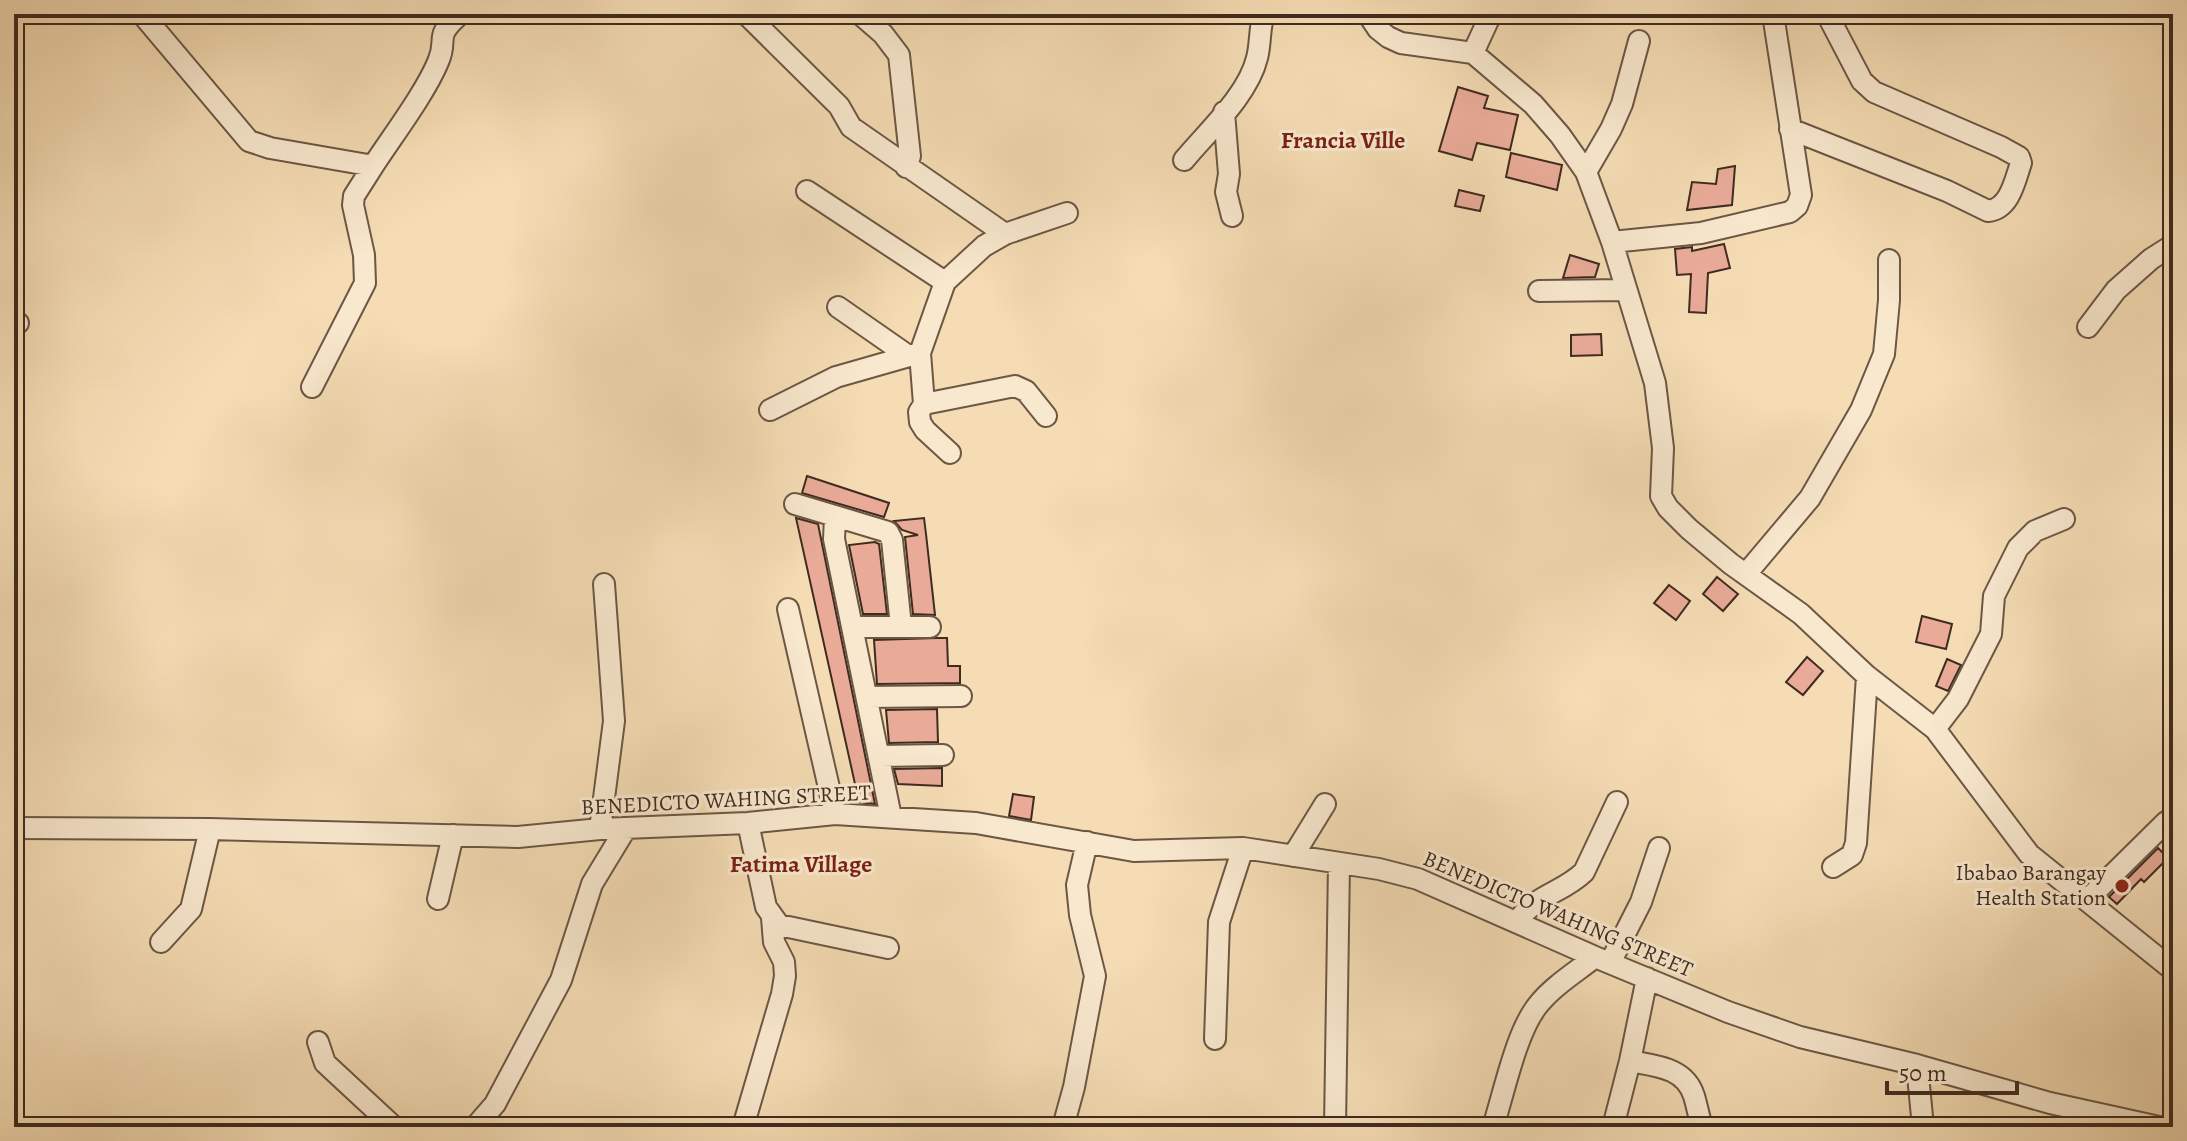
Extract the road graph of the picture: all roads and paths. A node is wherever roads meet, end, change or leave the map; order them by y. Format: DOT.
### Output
graph roads {
  1 [pos="142,14"];
  2 [pos="460,14"];
  3 [pos="860,14"];
  4 [pos="1264,14"];
  5 [pos="1368,14"];
  6 [pos="1491,14"];
  7 [pos="1773,14"];
  8 [pos="1827,14"];
  9 [pos="747,15"];
  10 [pos="1639,41"];
  11 [pos="1473,53"];
  12 [pos="1224,112"];
  13 [pos="1790,129"];
  14 [pos="1184,160"];
  15 [pos="375,163"];
  16 [pos="906,167"];
  17 [pos="1586,172"];
  18 [pos="807,191"];
  19 [pos="1067,213"];
  20 [pos="1232,216"];
  21 [pos="1005,234"];
  22 [pos="1612,242"];
  23 [pos="2173,245"];
  24 [pos="1889,260"];
  25 [pos="945,282"];
  26 [pos="1626,290"];
  27 [pos="1539,291"];
  28 [pos="838,307"];
  29 [pos="2088,327"];
  30 [pos="913,354"];
  31 [pos="312,387"];
  32 [pos="924,404"];
  33 [pos="770,410"];
  34 [pos="1046,416"];
  35 [pos="950,453"];
  36 [pos="795,504"];
  37 [pos="835,517"];
  38 [pos="2064,519"];
  39 [pos="1746,574"];
  40 [pos="604,584"];
  41 [pos="788,609"];
  42 [pos="901,626"];
  43 [pos="854,627"];
  44 [pos="930,627"];
  45 [pos="1867,676"];
  46 [pos="961,696"];
  47 [pos="867,697"];
  48 [pos="1935,729"];
  49 [pos="943,755"];
  50 [pos="879,756"];
  51 [pos="1617,802"];
  52 [pos="1325,804"];
  53 [pos="835,814"];
  54 [pos="891,817"];
  55 [pos="2166,822"];
  56 [pos="748,823"];
  57 [pos="14,828"];
  58 [pos="626,828"];
  59 [pos="210,829"];
  60 [pos="600,829"];
  61 [pos="453,835"];
  62 [pos="1087,842"];
  63 [pos="1243,848"];
  64 [pos="1659,848"];
  65 [pos="1293,856"];
  66 [pos="1339,864"];
  67 [pos="1833,867"];
  68 [pos="438,899"];
  69 [pos="2088,899"];
  70 [pos="772,918"];
  71 [pos="1517,922"];
  72 [pos="161,942"];
  73 [pos="888,948"];
  74 [pos="1602,960"];
  75 [pos="2173,970"];
  76 [pos="1647,978"];
  77 [pos="1215,1039"];
  78 [pos="318,1042"];
  79 [pos="1630,1061"];
  80 [pos="1917,1065"];
  81 [pos="394,1127"];
  82 [pos="475,1127"];
  83 [pos="743,1127"];
  84 [pos="1063,1127"];
  85 [pos="1335,1127"];
  86 [pos="1493,1127"];
  87 [pos="1613,1127"];
  88 [pos="1702,1127"];
  89 [pos="1923,1127"];
  90 [pos="2159,1127"];
  1 -- 15 [label="street"];
  2 -- 15 [label="street"];
  3 -- 16 [label="street"];
  4 -- 12 [label="street"];
  5 -- 11 [label="street"];
  6 -- 11 [label="street"];
  7 -- 13 [label="street"];
  8 -- 13 [label="street"];
  9 -- 16 [label="street"];
  10 -- 17 [label="street"];
  11 -- 17 [label="street"];
  12 -- 14 [label="street"];
  12 -- 20 [label="street"];
  13 -- 22 [label="street"];
  15 -- 31 [label="street"];
  16 -- 21 [label="street"];
  17 -- 22 [label="street"];
  18 -- 25 [label="street"];
  19 -- 21 [label="street"];
  21 -- 25 [label="street"];
  22 -- 26 [label="street"];
  23 -- 29 [label="street"];
  24 -- 39 [label="street"];
  25 -- 30 [label="street"];
  26 -- 27 [label="street"];
  26 -- 39 [label="street"];
  28 -- 30 [label="street"];
  30 -- 32 [label="street"];
  30 -- 33 [label="street"];
  32 -- 34 [label="street"];
  32 -- 35 [label="street"];
  36 -- 37 [label="street"];
  37 -- 42 [label="street"];
  37 -- 43 [label="street"];
  38 -- 48 [label="street"];
  39 -- 45 [label="street"];
  40 -- 60 [label="street"];
  41 -- 53 [label="street"];
  42 -- 43 [label="street"];
  42 -- 44 [label="street"];
  43 -- 47 [label="street"];
  45 -- 48 [label="street"];
  45 -- 67 [label="street"];
  46 -- 47 [label="street"];
  47 -- 50 [label="street"];
  48 -- 69 [label="street"];
  49 -- 50 [label="street"];
  50 -- 54 [label="street"];
  51 -- 71 [label="street"];
  52 -- 65 [label="street"];
  53 -- 54 [label="street, BENEDICTO WAHING STREET"];
  53 -- 56 [label="street, BENEDICTO WAHING STREET"];
  54 -- 62 [label="street, BENEDICTO WAHING STREET"];
  55 -- 69 [label="street"];
  56 -- 58 [label="street, BENEDICTO WAHING STREET"];
  56 -- 70 [label="street"];
  57 -- 59 [label="street, BENEDICTO WAHING STREET"];
  58 -- 60 [label="street, BENEDICTO WAHING STREET"];
  58 -- 82 [label="street"];
  59 -- 61 [label="street, BENEDICTO WAHING STREET"];
  59 -- 72 [label="street"];
  60 -- 61 [label="street, BENEDICTO WAHING STREET"];
  61 -- 68 [label="street"];
  62 -- 63 [label="street, BENEDICTO WAHING STREET"];
  62 -- 84 [label="street"];
  63 -- 65 [label="street, BENEDICTO WAHING STREET"];
  63 -- 77 [label="street"];
  64 -- 74 [label="street"];
  65 -- 66 [label="street, BENEDICTO WAHING STREET"];
  66 -- 71 [label="street, BENEDICTO WAHING STREET"];
  66 -- 85 [label="street"];
  69 -- 75 [label="street"];
  70 -- 73 [label="street"];
  70 -- 83 [label="street"];
  71 -- 74 [label="street, BENEDICTO WAHING STREET"];
  74 -- 76 [label="street, BENEDICTO WAHING STREET"];
  74 -- 86 [label="street"];
  76 -- 79 [label="street"];
  76 -- 80 [label="street, BENEDICTO WAHING STREET"];
  78 -- 81 [label="street"];
  79 -- 87 [label="street"];
  79 -- 88 [label="street"];
  80 -- 89 [label="street"];
  80 -- 90 [label="street, BENEDICTO WAHING STREET"];
}
